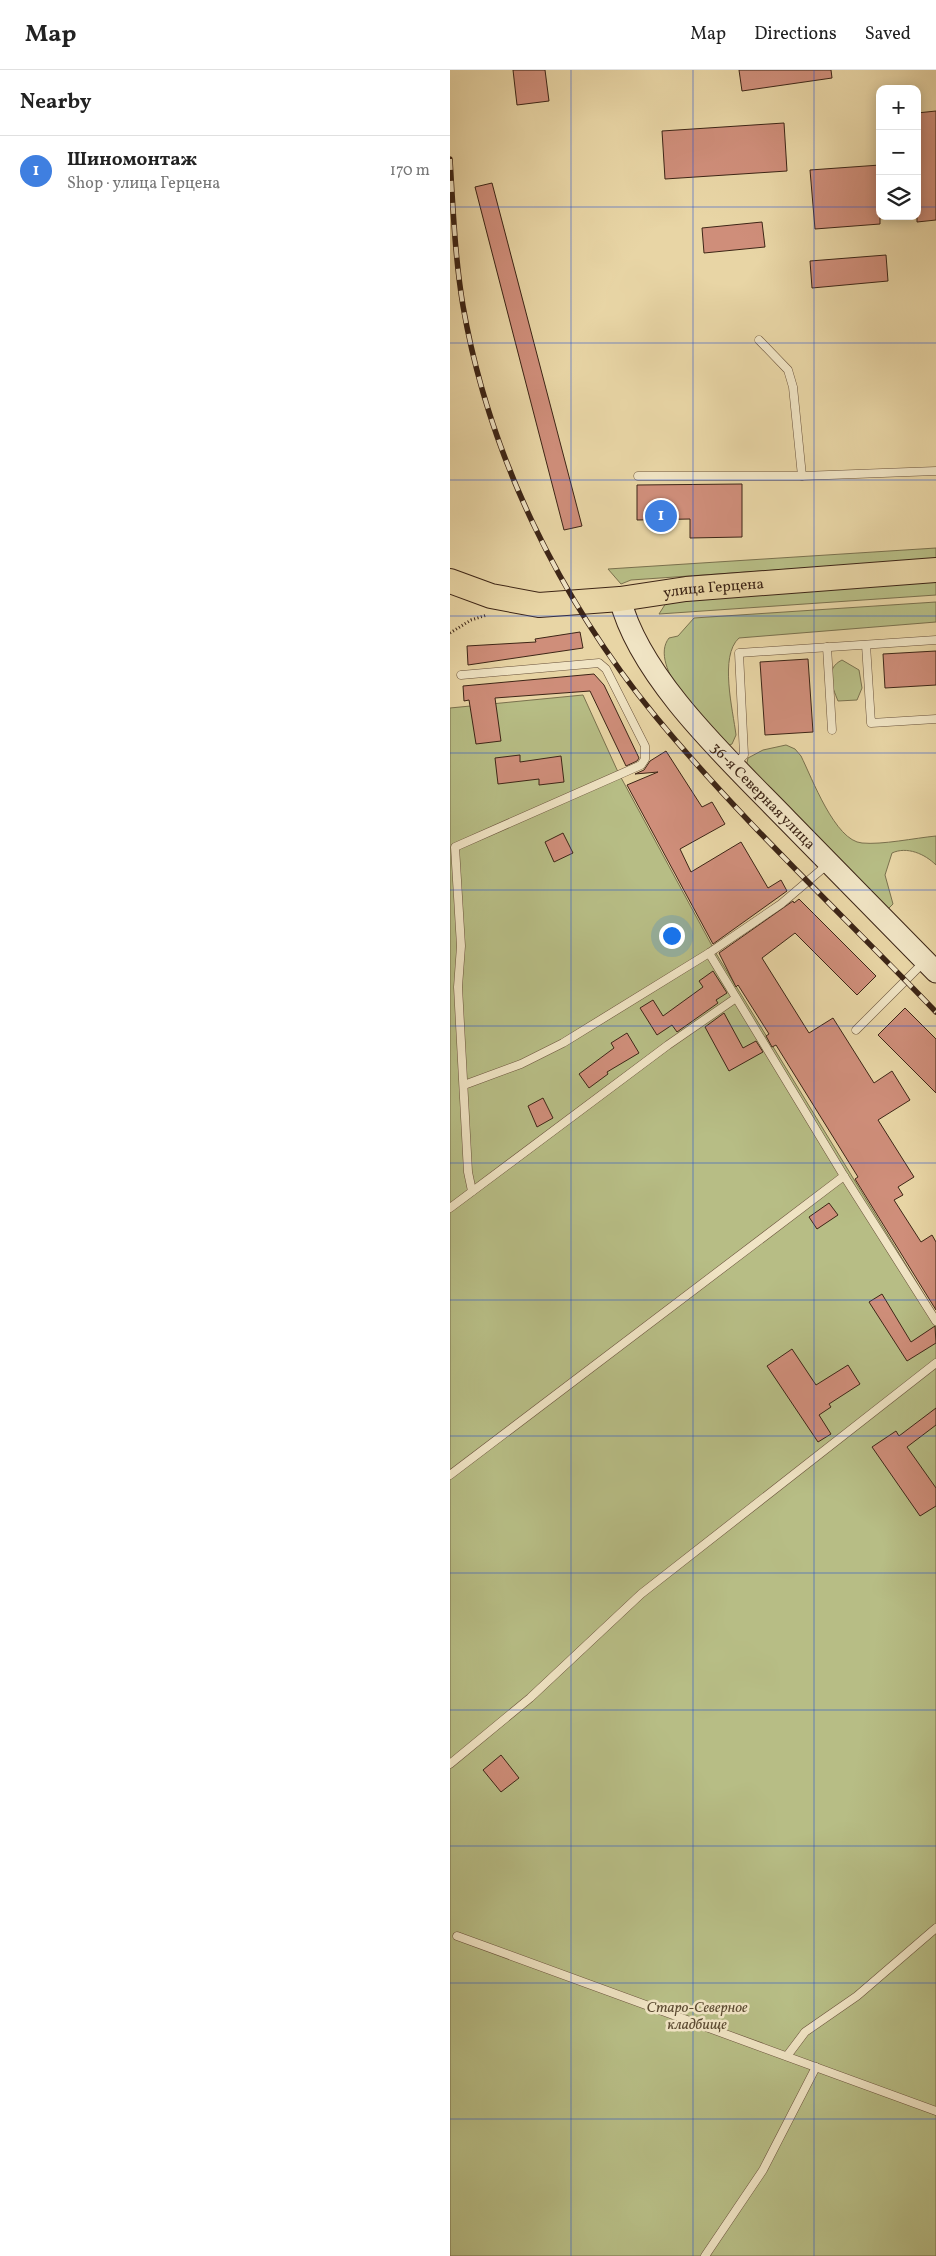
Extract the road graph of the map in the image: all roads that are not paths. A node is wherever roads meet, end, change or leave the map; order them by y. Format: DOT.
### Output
graph roads {
  1 [pos="759,340"];
  2 [pos="936,471"];
  3 [pos="638,476"];
  4 [pos="802,476"];
  5 [pos="936,570"];
  6 [pos="450,581"];
  7 [pos="620,599"];
  8 [pos="936,640"];
  9 [pos="866,645"];
  10 [pos="827,648"];
  11 [pos="461,675"];
  12 [pos="936,719"];
  13 [pos="832,730"];
  14 [pos="734,766"];
  15 [pos="829,863"];
  16 [pos="709,954"];
  17 [pos="930,966"];
  18 [pos="736,998"];
  19 [pos="856,1030"];
  20 [pos="464,1085"];
  21 [pos="844,1176"];
  22 [pos="472,1192"];
  23 [pos="450,1208"];
  24 [pos="936,1321"];
  25 [pos="936,1363"];
  26 [pos="450,1475"];
  27 [pos="450,1764"];
  28 [pos="936,1928"];
  29 [pos="457,1936"];
  30 [pos="787,2056"];
  31 [pos="816,2067"];
  32 [pos="936,2111"];
  33 [pos="705,2256"];
  1 -- 4 [label="lane"];
  2 -- 4 [label="lane"];
  3 -- 4 [label="lane"];
  5 -- 7 [label="main road, улица Герцена"];
  6 -- 7 [label="main road, улица Герцена"];
  7 -- 14 [label="main road, 36-я Северная улица"];
  8 -- 9 [label="lane"];
  9 -- 10 [label="lane"];
  9 -- 12 [label="lane"];
  10 -- 13 [label="lane"];
  10 -- 14 [label="lane"];
  11 -- 20 [label="lane"];
  14 -- 15 [label="main road, 36-я Северная улица"];
  15 -- 16 [label="lane"];
  15 -- 17 [label="main road, 36-я Северная улица"];
  16 -- 18 [label="lane"];
  16 -- 20 [label="lane"];
  17 -- 19 [label="lane"];
  18 -- 21 [label="lane"];
  18 -- 22 [label="lane"];
  20 -- 22 [label="lane"];
  21 -- 24 [label="lane"];
  21 -- 26 [label="lane"];
  22 -- 23 [label="lane"];
  25 -- 27 [label="lane"];
  28 -- 30 [label="lane"];
  29 -- 30 [label="lane"];
  30 -- 31 [label="lane"];
  31 -- 32 [label="lane"];
  31 -- 33 [label="lane"];
}
